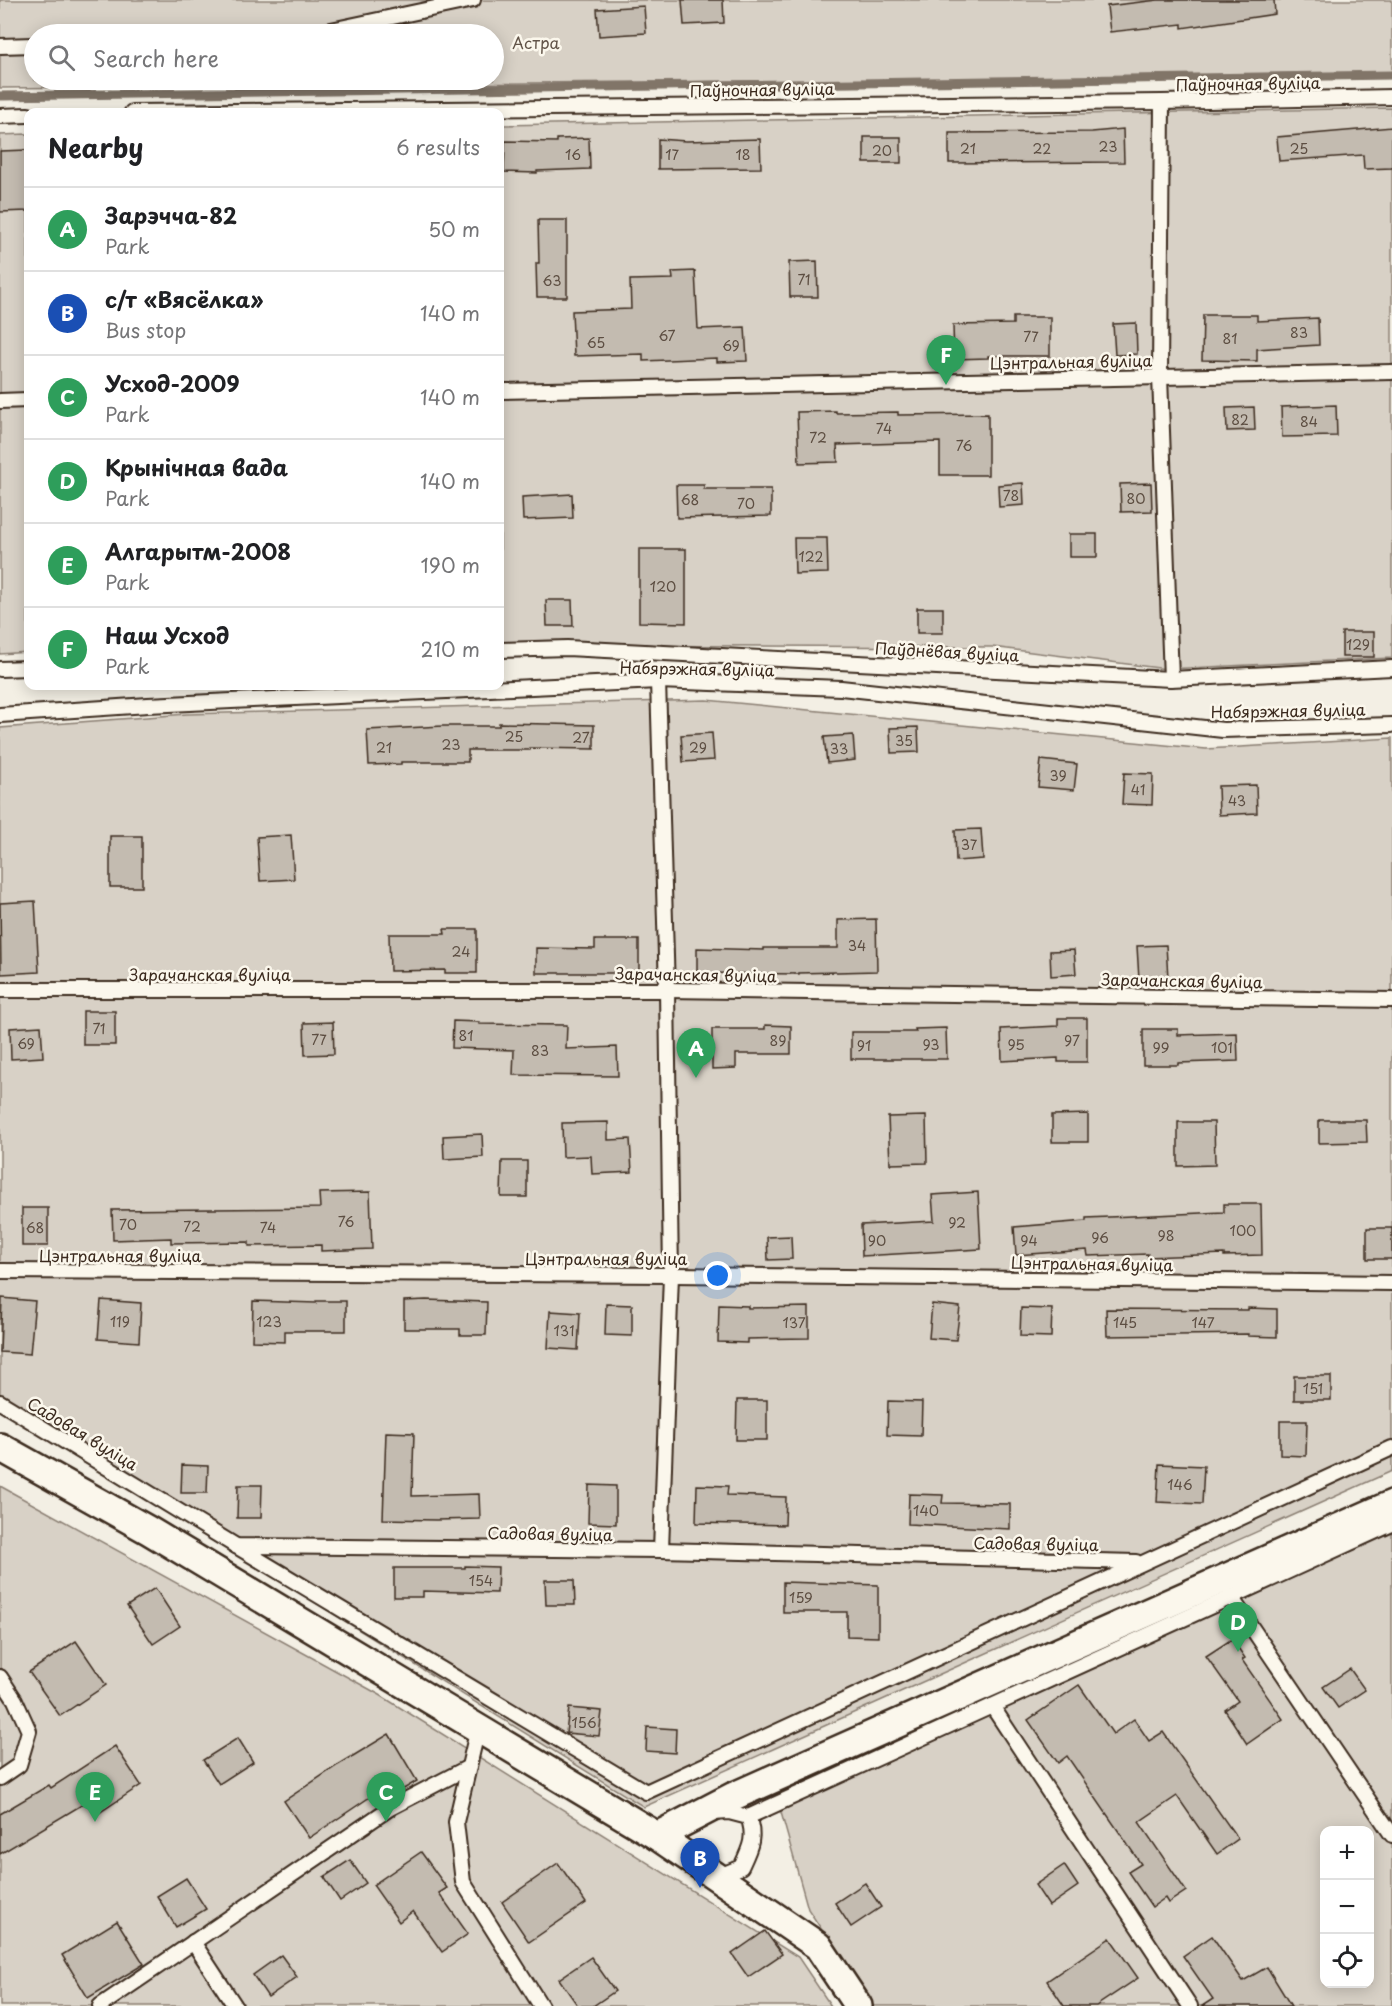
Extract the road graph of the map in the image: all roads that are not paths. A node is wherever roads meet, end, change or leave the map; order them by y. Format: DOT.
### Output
graph roads {
  1 [pos="473,0"];
  2 [pos="359,24"];
  3 [pos="24,45"];
  4 [pos="0,46"];
  5 [pos="1392,97"];
  6 [pos="1162,102"];
  7 [pos="504,108"];
  8 [pos="24,115"];
  9 [pos="0,116"];
  10 [pos="1392,372"];
  11 [pos="1160,376"];
  12 [pos="504,391"];
  13 [pos="24,400"];
  14 [pos="0,401"];
  15 [pos="504,650"];
  16 [pos="24,668"];
  17 [pos="1392,668"];
  18 [pos="0,669"];
  19 [pos="1171,679"];
  20 [pos="658,681"];
  21 [pos="504,688"];
  22 [pos="467,690"];
  23 [pos="0,715"];
  24 [pos="1392,725"];
  25 [pos="0,990"];
  26 [pos="667,990"];
  27 [pos="1392,1000"];
  28 [pos="0,1271"];
  29 [pos="671,1275"];
  30 [pos="1392,1283"];
  31 [pos="0,1401"];
  32 [pos="0,1447"];
  33 [pos="1392,1448"];
  34 [pos="1392,1504"];
  35 [pos="1392,1524"];
  36 [pos="236,1546"];
  37 [pos="661,1550"];
  38 [pos="1140,1562"];
  39 [pos="1231,1597"];
  40 [pos="0,1677"];
  41 [pos="992,1706"];
  42 [pos="478,1728"];
  43 [pos="469,1767"];
  44 [pos="0,1778"];
  45 [pos="703,1813"];
  46 [pos="748,1817"];
  47 [pos="1392,1834"];
  48 [pos="657,1836"];
  49 [pos="717,1877"];
  50 [pos="193,1942"];
  51 [pos="100,2006"];
  52 [pos="236,2006"];
  53 [pos="541,2006"];
  54 [pos="858,2006"];
  55 [pos="1190,2006"];
  1 -- 2 [label="lane"];
  3 -- 4 [label="lane"];
  5 -- 6 [label="lane, Паўночная вуліца"];
  6 -- 7 [label="lane, Паўночная вуліца"];
  6 -- 11 [label="lane"];
  8 -- 9 [label="lane"];
  10 -- 11 [label="lane, Цэнтральная вуліца"];
  11 -- 12 [label="lane, Цэнтральная вуліца"];
  11 -- 19 [label="lane"];
  13 -- 14 [label="lane"];
  15 -- 19 [label="lane, Паўднёвая вуліца"];
  16 -- 18 [label="lane"];
  17 -- 19 [label="lane, Паўднёвая вуліца"];
  20 -- 21 [label="lane, Набярэжная вуліца"];
  20 -- 24 [label="lane, Набярэжная вуліца"];
  20 -- 26 [label="lane"];
  22 -- 23 [label="lane, Набярэжная вуліца"];
  25 -- 26 [label="lane, Зарачанская вуліца"];
  26 -- 27 [label="lane, Зарачанская вуліца"];
  26 -- 29 [label="lane"];
  28 -- 29 [label="lane, Цэнтральная вуліца"];
  29 -- 30 [label="lane, Цэнтральная вуліца"];
  29 -- 37 [label="lane"];
  31 -- 36 [label="lane, Садовая вуліца"];
  32 -- 42 [label="street"];
  33 -- 38 [label="lane"];
  34 -- 45 [label="street"];
  35 -- 39 [label="lane"];
  36 -- 37 [label="lane, Садовая вуліца"];
  36 -- 38 [label="lane"];
  37 -- 38 [label="lane, Садовая вуліца"];
  39 -- 41 [label="lane"];
  39 -- 47 [label="lane"];
  40 -- 44 [label="lane"];
  41 -- 46 [label="lane"];
  41 -- 55 [label="lane"];
  42 -- 43 [label="lane"];
  42 -- 48 [label="street"];
  43 -- 50 [label="lane"];
  43 -- 53 [label="lane"];
  45 -- 46 [label="lane"];
  45 -- 48 [label="street"];
  46 -- 49 [label="lane"];
  48 -- 49 [label="street"];
  49 -- 54 [label="street"];
  50 -- 51 [label="lane"];
  50 -- 52 [label="lane"];
}
